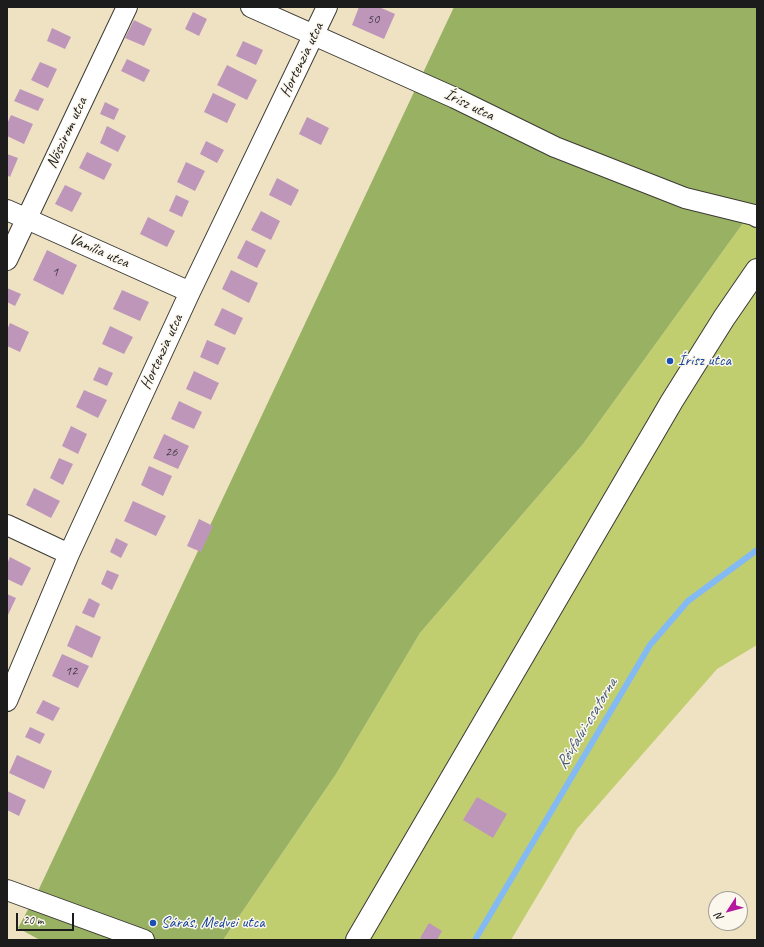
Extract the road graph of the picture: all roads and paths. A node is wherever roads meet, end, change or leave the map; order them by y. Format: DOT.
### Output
graph roads {
  1 [pos="127,7"];
  2 [pos="251,7"];
  3 [pos="327,7"];
  4 [pos="314,35"];
  5 [pos="7,210"];
  6 [pos="757,217"];
  7 [pos="26,218"];
  8 [pos="7,260"];
  9 [pos="757,270"];
  10 [pos="190,292"];
  11 [pos="7,525"];
  12 [pos="69,554"];
  13 [pos="7,702"];
  14 [pos="7,890"];
  15 [pos="119,935"];
  16 [pos="144,940"];
  17 [pos="357,940"];
  1 -- 7 [label="street, Nőszirom utca"];
  2 -- 4 [label="street, Írisz utca"];
  3 -- 4 [label="street, Hortenzia utca"];
  4 -- 6 [label="street, Írisz utca"];
  4 -- 10 [label="street, Hortenzia utca"];
  5 -- 7 [label="street, Vanília utca"];
  7 -- 8 [label="street, Nőszirom utca"];
  7 -- 10 [label="street, Vanília utca"];
  9 -- 17 [label="main road"];
  10 -- 12 [label="street, Hortenzia utca"];
  11 -- 12 [label="street"];
  12 -- 13 [label="street, Hortenzia utca"];
  14 -- 15 [label="street"];
  15 -- 16 [label="street"];
}
